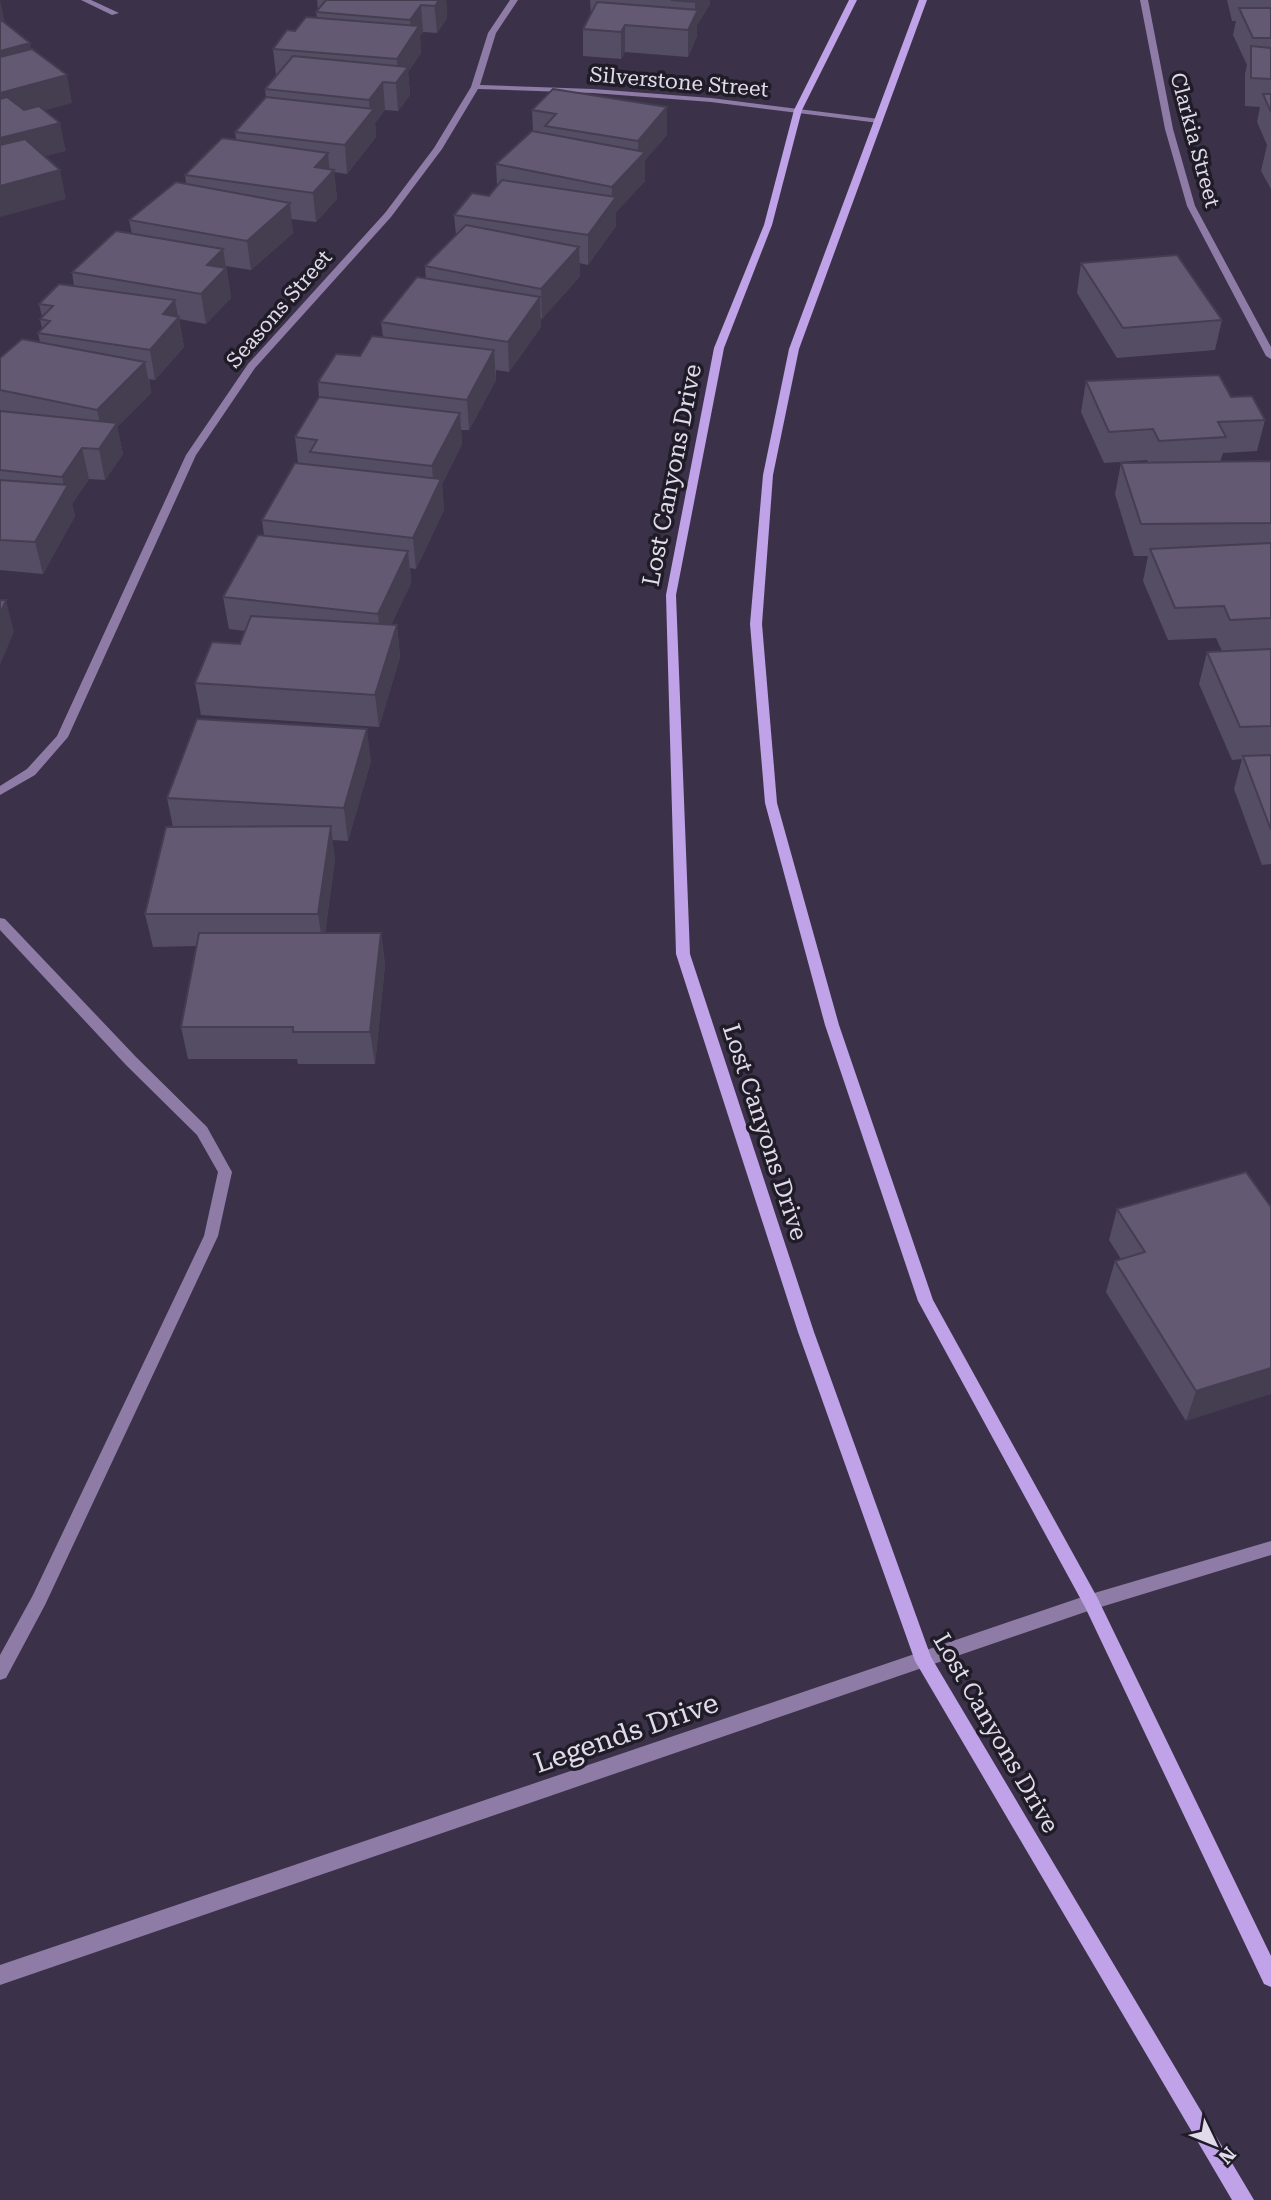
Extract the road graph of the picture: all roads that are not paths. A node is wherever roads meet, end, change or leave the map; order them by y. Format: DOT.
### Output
graph roads {
  1 [pos="85,0"];
  2 [pos="514,0"];
  3 [pos="853,0"];
  4 [pos="923,0"];
  5 [pos="1144,0"];
  6 [pos="115,13"];
  7 [pos="475,87"];
  8 [pos="798,110"];
  9 [pos="879,121"];
  10 [pos="1271,356"];
  11 [pos="0,791"];
  12 [pos="0,922"];
  13 [pos="1271,1548"];
  14 [pos="1091,1602"];
  15 [pos="924,1661"];
  16 [pos="0,1672"];
  17 [pos="0,1975"];
  18 [pos="1271,1977"];
  19 [pos="1244,2200"];
  1 -- 6 [label="street"];
  2 -- 7 [label="street, Seasons Street"];
  3 -- 8 [label="street, Lost Canyons Drive"];
  4 -- 9 [label="street"];
  5 -- 10 [label="street, Clarkia Street"];
  7 -- 8 [label="street, Silverstone Street"];
  7 -- 11 [label="street, Seasons Street"];
  8 -- 9 [label="street, Silverstone Street"];
  8 -- 15 [label="street, Lost Canyons Drive"];
  9 -- 14 [label="street"];
  12 -- 16 [label="street"];
  13 -- 14 [label="street, Legends Drive"];
  14 -- 15 [label="street, Legends Drive"];
  14 -- 18 [label="street"];
  15 -- 17 [label="street, Legends Drive"];
  15 -- 19 [label="street, Lost Canyons Drive"];
}
